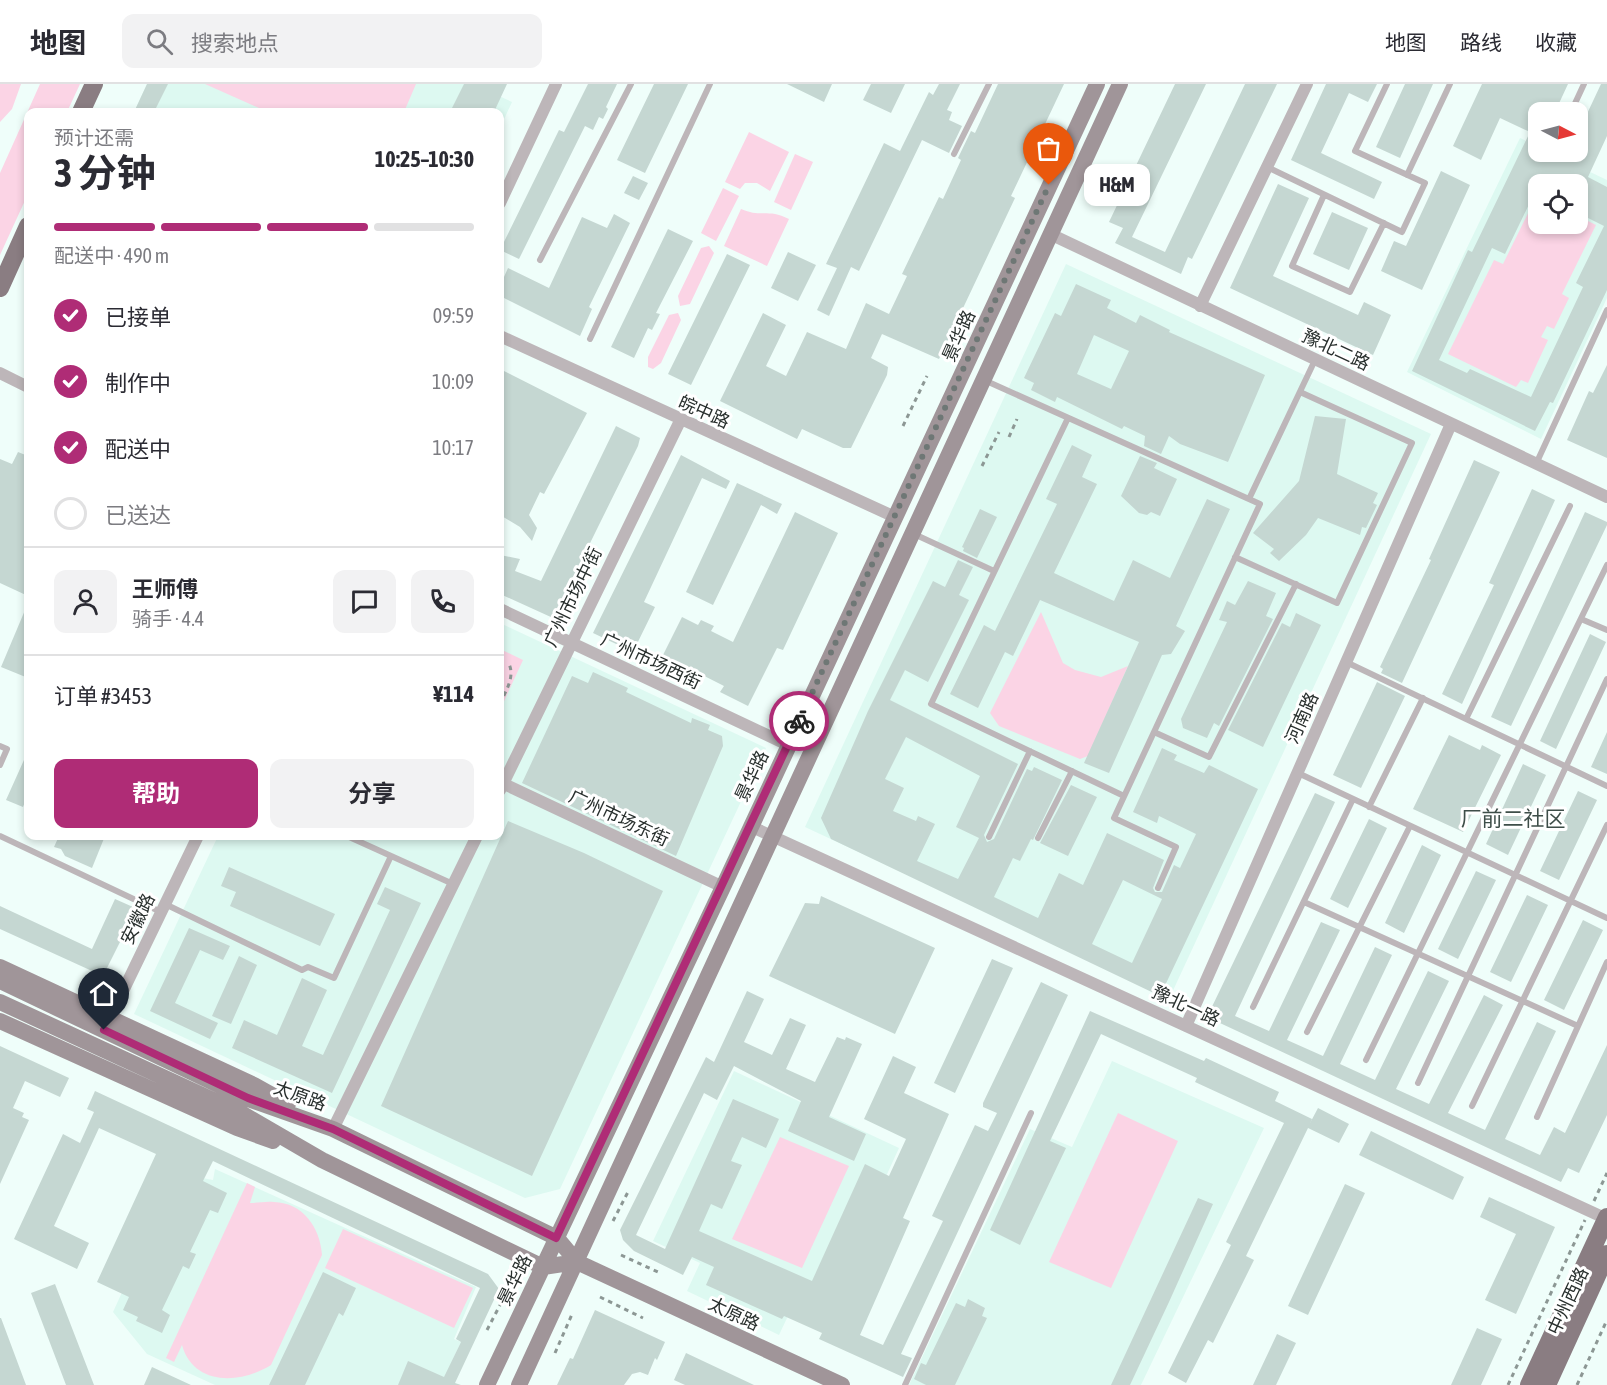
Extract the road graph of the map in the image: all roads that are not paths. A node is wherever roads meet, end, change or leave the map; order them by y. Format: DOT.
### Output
graph roads {
  1 [pos="94,84"];
  2 [pos="556,84"];
  3 [pos="631,84"];
  4 [pos="710,84"];
  5 [pos="989,84"];
  6 [pos="1098,84"];
  7 [pos="1120,84"];
  8 [pos="1307,84"];
  9 [pos="1388,84"];
  10 [pos="1450,84"];
  11 [pos="1584,84"];
  12 [pos="1575,102"];
  13 [pos="83,108"];
  14 [pos="954,154"];
  15 [pos="1267,167"];
  16 [pos="1407,175"];
  17 [pos="504,194"];
  18 [pos="1324,195"];
  19 [pos="1384,223"];
  20 [pos="1050,234"];
  21 [pos="24,235"];
  22 [pos="540,260"];
  23 [pos="0,288"];
  24 [pos="1200,306"];
  25 [pos="1607,310"];
  26 [pos="504,338"];
  27 [pos="590,339"];
  28 [pos="1315,360"];
  29 [pos="0,373"];
  30 [pos="983,380"];
  31 [pos="24,385"];
  32 [pos="1300,392"];
  33 [pos="1068,418"];
  34 [pos="680,421"];
  35 [pos="1451,424"];
  36 [pos="1536,464"];
  37 [pos="1607,497"];
  38 [pos="1249,499"];
  39 [pos="1570,506"];
  40 [pos="894,518"];
  41 [pos="911,533"];
  42 [pos="1235,557"];
  43 [pos="1607,565"];
  44 [pos="994,571"];
  45 [pos="1296,584"];
  46 [pos="504,611"];
  47 [pos="1581,619"];
  48 [pos="1607,630"];
  49 [pos="571,643"];
  50 [pos="1347,662"];
  51 [pos="1607,679"];
  52 [pos="1423,698"];
  53 [pos="1466,719"];
  54 [pos="1154,732"];
  55 [pos="1520,744"];
  56 [pos="788,745"];
  57 [pos="0,746"];
  58 [pos="1030,752"];
  59 [pos="0,765"];
  60 [pos="1566,766"];
  61 [pos="1072,771"];
  62 [pos="1298,773"];
  63 [pos="504,779"];
  64 [pos="504,786"];
  65 [pos="1607,786"];
  66 [pos="1124,796"];
  67 [pos="1353,799"];
  68 [pos="1369,807"];
  69 [pos="1607,825"];
  70 [pos="750,826"];
  71 [pos="1410,826"];
  72 [pos="0,836"];
  73 [pos="772,836"];
  74 [pos="989,837"];
  75 [pos="1038,838"];
  76 [pos="196,840"];
  77 [pos="356,840"];
  78 [pos="475,840"];
  79 [pos="1467,852"];
  80 [pos="391,856"];
  81 [pos="1515,875"];
  82 [pos="454,884"];
  83 [pos="723,887"];
  84 [pos="1158,888"];
  85 [pos="1571,901"];
  86 [pos="1304,902"];
  87 [pos="163,908"];
  88 [pos="1607,918"];
  89 [pos="1360,927"];
  90 [pos="1418,954"];
  91 [pos="1607,962"];
  92 [pos="0,967"];
  93 [pos="1468,976"];
  94 [pos="0,981"];
  95 [pos="1522,1001"];
  96 [pos="0,1002"];
  97 [pos="1253,1007"];
  98 [pos="110,1018"];
  99 [pos="0,1021"];
  100 [pos="1186,1026"];
  101 [pos="1578,1026"];
  102 [pos="1307,1032"];
  103 [pos="1366,1060"];
  104 [pos="1418,1083"];
  105 [pos="1472,1106"];
  106 [pos="1031,1113"];
  107 [pos="1537,1117"];
  108 [pos="333,1129"];
  109 [pos="322,1160"];
  110 [pos="1607,1218"];
  111 [pos="556,1238"];
  112 [pos="1607,1254"];
  113 [pos="577,1262"];
  114 [pos="543,1267"];
  115 [pos="487,1385"];
  116 [pos="519,1385"];
  117 [pos="842,1385"];
  118 [pos="905,1385"];
  119 [pos="1529,1385"];
  120 [pos="1547,1385"];
  1 -- 13 [label="main road"];
  2 -- 17 [label="street"];
  3 -- 22 [label="lane"];
  4 -- 27 [label="lane"];
  5 -- 14 [label="lane"];
  6 -- 40 [label="main road, 景华路"];
  7 -- 20 [label="main road"];
  8 -- 15 [label="street"];
  9 -- 16 [label="lane"];
  10 -- 16 [label="lane"];
  11 -- 12 [label="lane"];
  15 -- 18 [label="lane"];
  15 -- 24 [label="street"];
  16 -- 19 [label="lane"];
  18 -- 19 [label="lane"];
  18 -- 19 [label="lane"];
  20 -- 24 [label="street, 豫北二路"];
  20 -- 30 [label="main road"];
  21 -- 23 [label="main road"];
  24 -- 28 [label="street, 豫北二路"];
  25 -- 36 [label="lane"];
  26 -- 34 [label="street, 皖中路"];
  28 -- 32 [label="lane"];
  28 -- 35 [label="street, 豫北二路"];
  29 -- 31 [label="street"];
  30 -- 33 [label="lane"];
  30 -- 41 [label="main road"];
  32 -- 38 [label="lane"];
  32 -- 45 [label="lane"];
  33 -- 38 [label="lane"];
  33 -- 44 [label="lane"];
  34 -- 40 [label="street, 皖中路"];
  34 -- 49 [label="street, 广州市场中街"];
  35 -- 36 [label="street, 豫北二路"];
  35 -- 50 [label="street, 河南路"];
  36 -- 37 [label="street, 豫北二路"];
  38 -- 42 [label="lane"];
  39 -- 53 [label="lane"];
  40 -- 56 [label="main road, 景华路"];
  41 -- 44 [label="lane"];
  41 -- 73 [label="main road"];
  42 -- 45 [label="lane"];
  42 -- 54 [label="lane"];
  43 -- 47 [label="lane"];
  44 -- 58 [label="lane"];
  45 -- 54 [label="lane"];
  46 -- 49 [label="street, 广州市场西街"];
  47 -- 48 [label="lane"];
  47 -- 55 [label="lane"];
  49 -- 56 [label="street, 广州市场西街"];
  49 -- 63 [label="street, 广州市场中街"];
  50 -- 52 [label="lane"];
  50 -- 62 [label="street, 河南路"];
  51 -- 60 [label="lane"];
  52 -- 53 [label="lane"];
  52 -- 68 [label="lane"];
  53 -- 55 [label="lane"];
  54 -- 66 [label="lane"];
  55 -- 60 [label="lane"];
  55 -- 79 [label="lane"];
  56 -- 70 [label="main road, 景华路"];
  57 -- 59 [label="lane"];
  58 -- 61 [label="lane"];
  58 -- 74 [label="lane"];
  60 -- 65 [label="lane"];
  60 -- 81 [label="lane"];
  61 -- 66 [label="lane"];
  61 -- 75 [label="lane"];
  62 -- 67 [label="lane"];
  62 -- 100 [label="street, 河南路"];
  64 -- 83 [label="street, 广州市场东街"];
  66 -- 84 [label="lane"];
  67 -- 68 [label="lane"];
  67 -- 86 [label="lane"];
  68 -- 71 [label="lane"];
  69 -- 85 [label="lane"];
  70 -- 73 [label="street, 豫北一路"];
  70 -- 83 [label="main road, 景华路"];
  71 -- 79 [label="lane"];
  71 -- 89 [label="lane"];
  72 -- 87 [label="lane"];
  73 -- 100 [label="street, 豫北一路"];
  73 -- 113 [label="main road"];
  76 -- 87 [label="street, 安徽路"];
  77 -- 80 [label="lane"];
  78 -- 82 [label="street"];
  79 -- 81 [label="lane"];
  79 -- 90 [label="lane"];
  80 -- 82 [label="lane"];
  80 -- 87 [label="lane"];
  81 -- 85 [label="lane"];
  81 -- 93 [label="lane"];
  82 -- 108 [label="street"];
  83 -- 111 [label="main road, 景华路"];
  85 -- 88 [label="lane"];
  85 -- 95 [label="lane"];
  86 -- 89 [label="lane"];
  86 -- 97 [label="lane"];
  87 -- 98 [label="street, 安徽路"];
  89 -- 90 [label="lane"];
  89 -- 102 [label="lane"];
  90 -- 93 [label="lane"];
  90 -- 103 [label="lane"];
  91 -- 101 [label="lane"];
  92 -- 98 [label="main road"];
  93 -- 95 [label="lane"];
  93 -- 104 [label="lane"];
  94 -- 108 [label="main road, 太原路"];
  95 -- 101 [label="lane"];
  95 -- 105 [label="lane"];
  96 -- 109 [label="main road"];
  98 -- 108 [label="main road"];
  99 -- 109 [label="main road"];
  100 -- 110 [label="street, 豫北一路"];
  101 -- 107 [label="lane"];
  106 -- 118 [label="lane"];
  108 -- 111 [label="main road, 太原路"];
  109 -- 114 [label="main road"];
  110 -- 119 [label="main road, 中州西路"];
  111 -- 113 [label="main road, 太原路"];
  111 -- 114 [label="main road, 景华路"];
  112 -- 120 [label="main road, 中州西路"];
  113 -- 114 [label="main road"];
  113 -- 116 [label="main road"];
  113 -- 117 [label="main road, 太原路"];
  114 -- 115 [label="main road, 景华路"];
}
